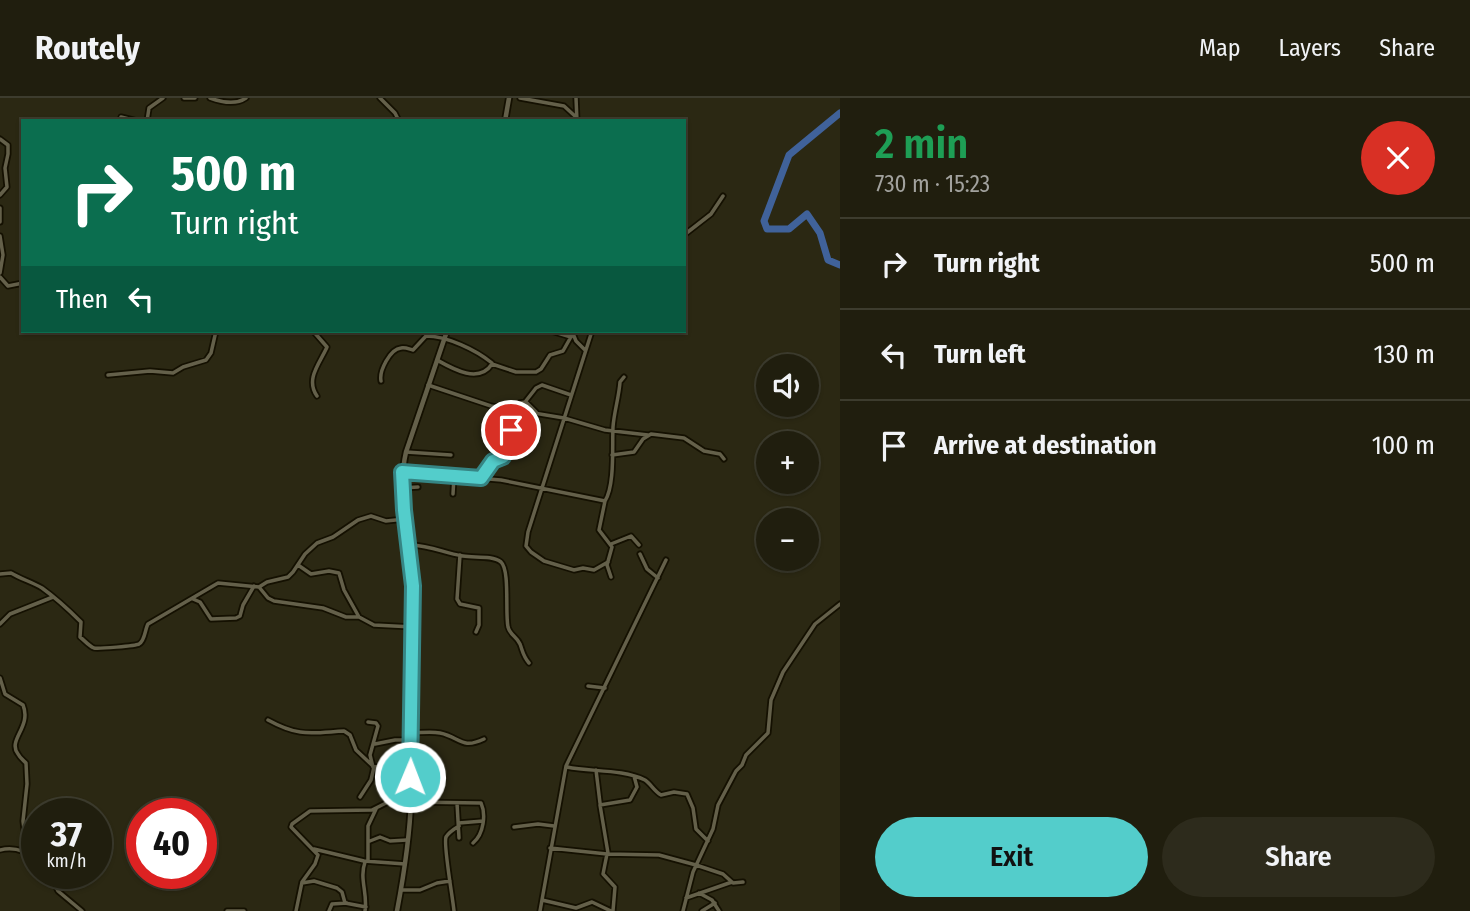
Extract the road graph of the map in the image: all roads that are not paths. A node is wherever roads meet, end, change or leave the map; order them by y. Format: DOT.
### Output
graph roads {
  1 [pos="163,98"];
  2 [pos="184,98"];
  3 [pos="195,98"];
  4 [pos="210,98"];
  5 [pos="246,98"];
  6 [pos="380,98"];
  7 [pos="509,98"];
  8 [pos="520,98"];
  9 [pos="576,98"];
  10 [pos="542,99"];
  11 [pos="121,117"];
  12 [pos="129,119"];
  13 [pos="147,119"];
  14 [pos="400,119"];
  15 [pos="505,119"];
  16 [pos="577,119"];
  17 [pos="0,139"];
  18 [pos="0,195"];
  19 [pos="723,196"];
  20 [pos="0,208"];
  21 [pos="0,222"];
  22 [pos="686,233"];
  23 [pos="0,236"];
  24 [pos="0,275"];
  25 [pos="21,283"];
  26 [pos="216,333"];
  27 [pos="315,333"];
  28 [pos="446,333"];
  29 [pos="589,333"];
  30 [pos="571,334"];
  31 [pos="444,339"];
  32 [pos="585,350"];
  33 [pos="437,360"];
  34 [pos="494,364"];
  35 [pos="108,375"];
  36 [pos="624,377"];
  37 [pos="381,381"];
  38 [pos="428,385"];
  39 [pos="571,395"];
  40 [pos="317,396"];
  41 [pos="526,402"];
  42 [pos="516,409"];
  43 [pos="537,413"];
  44 [pos="564,418"];
  45 [pos="613,431"];
  46 [pos="648,435"];
  47 [pos="406,452"];
  48 [pos="451,455"];
  49 [pos="612,455"];
  50 [pos="724,459"];
  51 [pos="402,472"];
  52 [pos="454,476"];
  53 [pos="481,478"];
  54 [pos="418,487"];
  55 [pos="402,488"];
  56 [pos="543,488"];
  57 [pos="453,494"];
  58 [pos="605,501"];
  59 [pos="405,519"];
  60 [pos="611,544"];
  61 [pos="410,545"];
  62 [pos="639,545"];
  63 [pos="640,554"];
  64 [pos="460,555"];
  65 [pos="666,560"];
  66 [pos="608,562"];
  67 [pos="298,565"];
  68 [pos="0,574"];
  69 [pos="611,577"];
  70 [pos="658,578"];
  71 [pos="256,587"];
  72 [pos="53,597"];
  73 [pos="193,598"];
  74 [pos="840,604"];
  75 [pos="359,617"];
  76 [pos="0,624"];
  77 [pos="413,627"];
  78 [pos="476,632"];
  79 [pos="529,663"];
  80 [pos="0,678"];
  81 [pos="589,686"];
  82 [pos="605,688"];
  83 [pos="268,720"];
  84 [pos="368,722"];
  85 [pos="410,733"];
  86 [pos="484,739"];
  87 [pos="411,740"];
  88 [pos="373,745"];
  89 [pos="410,763"];
  90 [pos="566,766"];
  91 [pos="374,767"];
  92 [pos="596,770"];
  93 [pos="634,776"];
  94 [pos="360,797"];
  95 [pos="25,798"];
  96 [pos="411,800"];
  97 [pos="457,803"];
  98 [pos="601,804"];
  99 [pos="376,809"];
  100 [pos="483,821"];
  101 [pos="459,824"];
  102 [pos="555,826"];
  103 [pos="514,827"];
  104 [pos="459,838"];
  105 [pos="407,840"];
  106 [pos="370,841"];
  107 [pos="708,842"];
  108 [pos="473,843"];
  109 [pos="550,848"];
  110 [pos="314,849"];
  111 [pos="0,850"];
  112 [pos="21,851"];
  113 [pos="607,854"];
  114 [pos="367,861"];
  115 [pos="405,864"];
  116 [pos="696,865"];
  117 [pos="450,881"];
  118 [pos="732,882"];
  119 [pos="743,882"];
  120 [pos="302,884"];
  121 [pos="57,889"];
  122 [pos="401,890"];
  123 [pos="699,893"];
  124 [pos="685,898"];
  125 [pos="542,900"];
  126 [pos="347,903"];
  127 [pos="715,903"];
  128 [pos="365,909"];
  129 [pos="575,909"];
  130 [pos="82,911"];
  131 [pos="227,911"];
  132 [pos="244,911"];
  133 [pos="296,911"];
  134 [pos="329,911"];
  135 [pos="397,911"];
  136 [pos="454,911"];
  137 [pos="540,911"];
  138 [pos="612,911"];
  139 [pos="683,911"];
  140 [pos="702,911"];
  141 [pos="719,911"];
  1 -- 13 [label="street"];
  2 -- 3 [label="street"];
  4 -- 5 [label="street"];
  6 -- 14 [label="street"];
  7 -- 15 [label="street"];
  8 -- 10 [label="street"];
  9 -- 16 [label="street"];
  10 -- 16 [label="street"];
  11 -- 12 [label="street"];
  17 -- 18 [label="street"];
  19 -- 22 [label="street"];
  20 -- 21 [label="street"];
  23 -- 24 [label="street"];
  24 -- 25 [label="street"];
  26 -- 35 [label="street"];
  27 -- 40 [label="street"];
  28 -- 31 [label="street"];
  29 -- 32 [label="street"];
  30 -- 32 [label="street"];
  30 -- 34 [label="street"];
  31 -- 33 [label="street"];
  31 -- 34 [label="street"];
  31 -- 37 [label="street"];
  32 -- 39 [label="street"];
  33 -- 34 [label="street"];
  33 -- 38 [label="street"];
  36 -- 45 [label="street"];
  38 -- 42 [label="street"];
  38 -- 47 [label="street"];
  39 -- 41 [label="street"];
  39 -- 44 [label="street"];
  41 -- 42 [label="street"];
  41 -- 43 [label="street"];
  42 -- 43 [label="street"];
  42 -- 53 [label="street"];
  43 -- 44 [label="street"];
  44 -- 45 [label="street"];
  44 -- 56 [label="street"];
  45 -- 46 [label="street"];
  45 -- 49 [label="street"];
  46 -- 49 [label="street"];
  46 -- 50 [label="street"];
  47 -- 48 [label="street"];
  47 -- 51 [label="street"];
  49 -- 58 [label="street"];
  51 -- 52 [label="street"];
  51 -- 55 [label="street"];
  52 -- 53 [label="street"];
  52 -- 57 [label="street"];
  53 -- 56 [label="street"];
  54 -- 55 [label="street"];
  55 -- 59 [label="street"];
  56 -- 58 [label="street"];
  56 -- 66 [label="street"];
  58 -- 60 [label="street"];
  59 -- 61 [label="street"];
  59 -- 67 [label="street"];
  60 -- 62 [label="street"];
  60 -- 66 [label="street"];
  61 -- 64 [label="street"];
  61 -- 77 [label="street"];
  63 -- 70 [label="street"];
  64 -- 78 [label="street"];
  64 -- 79 [label="street"];
  65 -- 70 [label="street"];
  66 -- 69 [label="street"];
  67 -- 71 [label="street"];
  67 -- 75 [label="street"];
  68 -- 72 [label="street"];
  70 -- 82 [label="street"];
  71 -- 73 [label="street"];
  71 -- 73 [label="street"];
  71 -- 75 [label="street"];
  72 -- 73 [label="street"];
  72 -- 76 [label="street"];
  74 -- 107 [label="street"];
  75 -- 77 [label="street"];
  77 -- 85 [label="street"];
  80 -- 95 [label="street"];
  81 -- 82 [label="street"];
  82 -- 90 [label="street"];
  83 -- 91 [label="street"];
  84 -- 88 [label="street"];
  85 -- 86 [label="street"];
  85 -- 87 [label="street"];
  87 -- 88 [label="street"];
  87 -- 89 [label="street"];
  88 -- 91 [label="street"];
  89 -- 91 [label="street"];
  89 -- 96 [label="street"];
  90 -- 92 [label="street"];
  90 -- 102 [label="street"];
  91 -- 94 [label="street"];
  92 -- 93 [label="street"];
  92 -- 98 [label="street"];
  93 -- 98 [label="street"];
  93 -- 107 [label="street"];
  96 -- 97 [label="street"];
  96 -- 99 [label="street"];
  96 -- 105 [label="street"];
  97 -- 100 [label="street"];
  97 -- 101 [label="street"];
  98 -- 113 [label="street"];
  99 -- 106 [label="street"];
  99 -- 110 [label="street"];
  100 -- 101 [label="street"];
  100 -- 108 [label="street"];
  101 -- 104 [label="street"];
  101 -- 117 [label="street"];
  102 -- 103 [label="street"];
  102 -- 109 [label="street"];
  105 -- 106 [label="street"];
  105 -- 115 [label="street"];
  106 -- 114 [label="street"];
  107 -- 116 [label="street"];
  109 -- 113 [label="street"];
  109 -- 125 [label="street"];
  110 -- 114 [label="street"];
  110 -- 120 [label="street"];
  111 -- 112 [label="street"];
  113 -- 116 [label="street"];
  113 -- 138 [label="street"];
  114 -- 115 [label="street"];
  114 -- 128 [label="street"];
  115 -- 122 [label="street"];
  116 -- 118 [label="street"];
  116 -- 124 [label="street"];
  117 -- 122 [label="street"];
  117 -- 136 [label="street"];
  118 -- 119 [label="street"];
  118 -- 123 [label="street"];
  120 -- 126 [label="street"];
  120 -- 133 [label="street"];
  121 -- 130 [label="street"];
  122 -- 135 [label="street"];
  123 -- 124 [label="street"];
  123 -- 127 [label="street"];
  124 -- 139 [label="street"];
  125 -- 129 [label="street"];
  125 -- 137 [label="street"];
  126 -- 128 [label="street"];
  126 -- 134 [label="street"];
  127 -- 140 [label="street"];
  127 -- 141 [label="street"];
  129 -- 138 [label="street"];
  131 -- 132 [label="street"];
}
